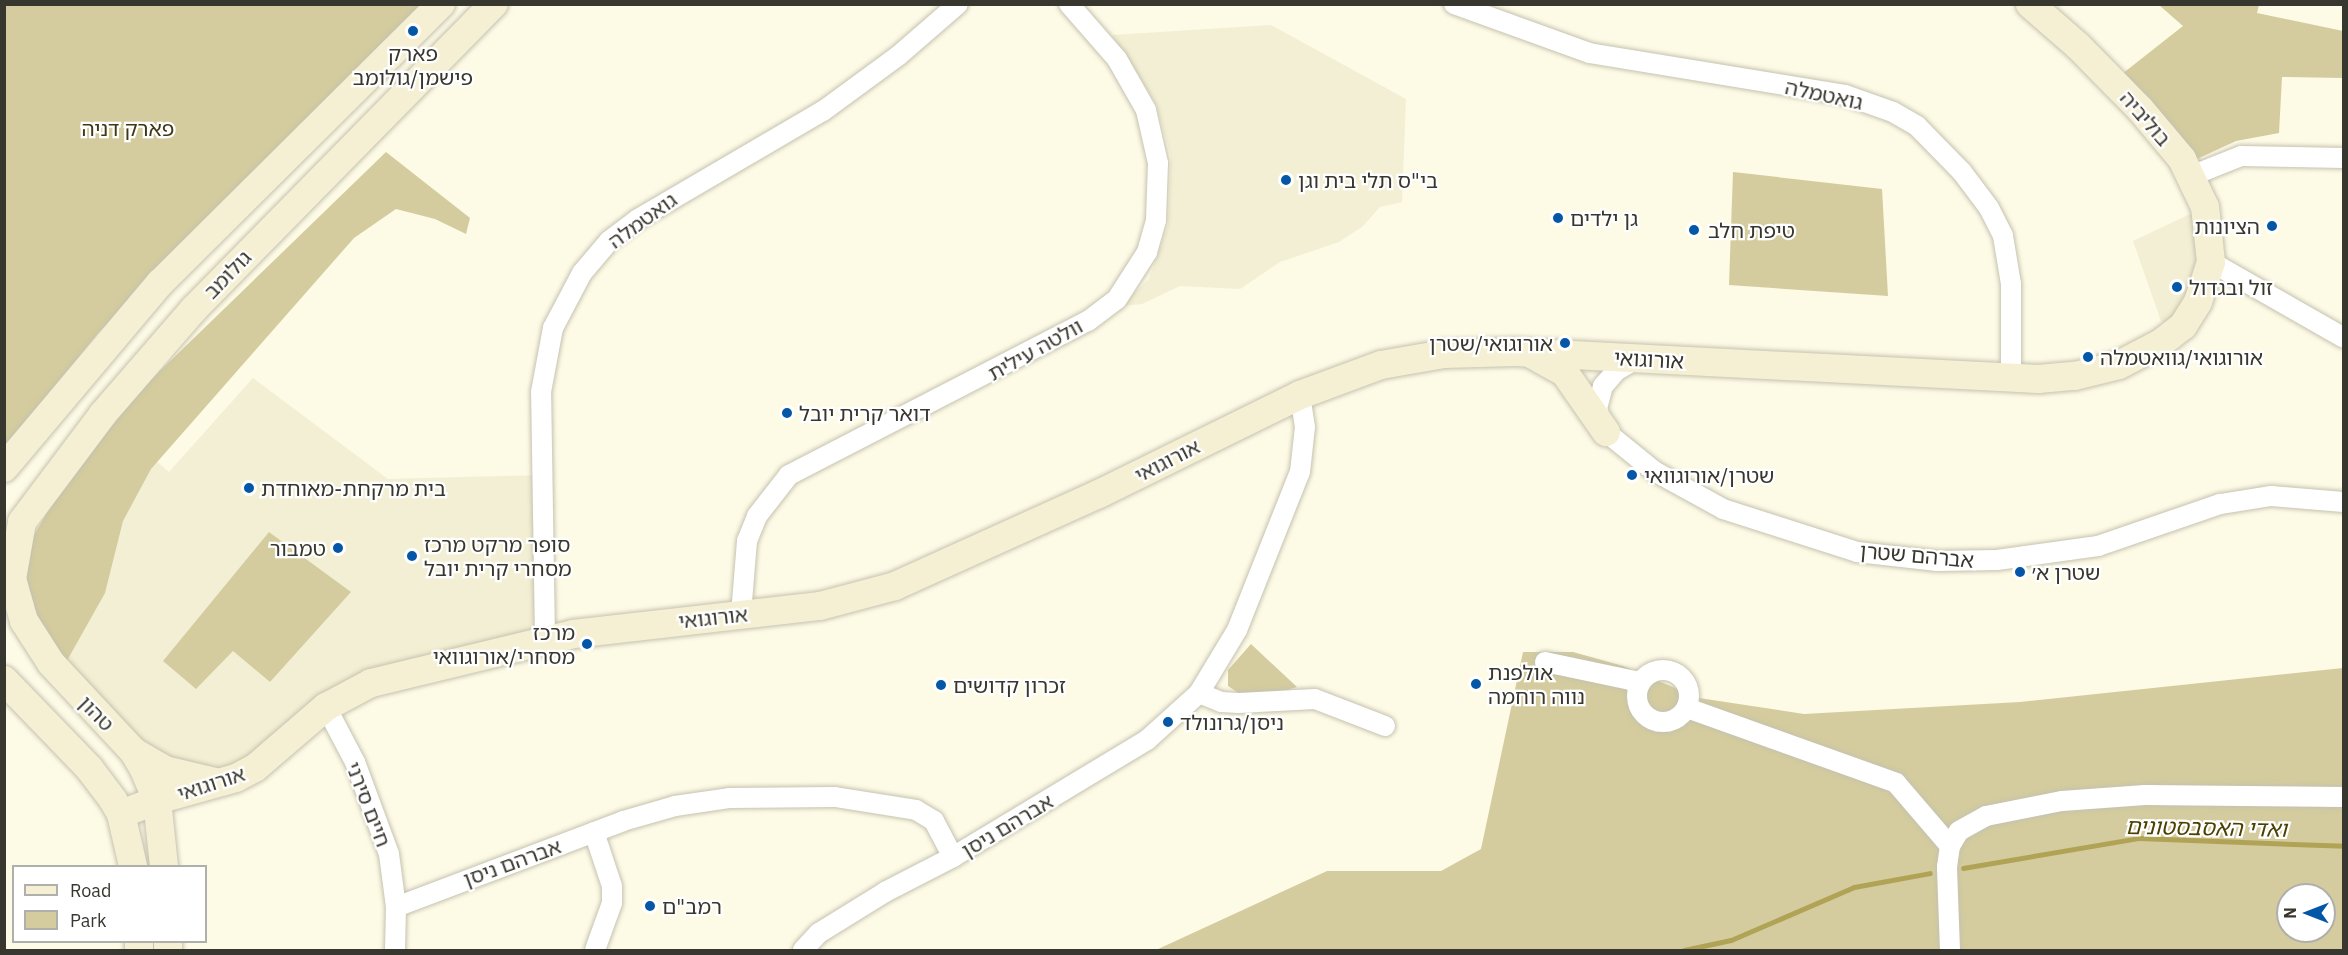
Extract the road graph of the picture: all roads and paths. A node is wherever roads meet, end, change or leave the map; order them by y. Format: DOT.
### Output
graph roads {
  1 [pos="441,4"];
  2 [pos="494,4"];
  3 [pos="958,4"];
  4 [pos="1069,4"];
  5 [pos="1454,4"];
  6 [pos="2030,4"];
  7 [pos="2343,158"];
  8 [pos="2191,176"];
  9 [pos="2211,262"];
  10 [pos="2343,338"];
  11 [pos="1528,353"];
  12 [pos="1638,358"];
  13 [pos="2011,377"];
  14 [pos="1300,394"];
  15 [pos="1606,432"];
  16 [pos="4,468"];
  17 [pos="2343,502"];
  18 [pos="8,584"];
  19 [pos="741,614"];
  20 [pos="545,640"];
  21 [pos="1545,662"];
  22 [pos="5,682"];
  23 [pos="1640,682"];
  24 [pos="1199,693"];
  25 [pos="326,707"];
  26 [pos="1687,708"];
  27 [pos="1385,726"];
  28 [pos="133,751"];
  29 [pos="220,783"];
  30 [pos="2343,797"];
  31 [pos="157,800"];
  32 [pos="121,814"];
  33 [pos="594,832"];
  34 [pos="1950,846"];
  35 [pos="953,857"];
  36 [pos="164,860"];
  37 [pos="133,865"];
  38 [pos="396,907"];
  39 [pos="395,951"];
  40 [pos="595,951"];
  41 [pos="803,951"];
  42 [pos="1950,951"];
  1 -- 16 [label="street, גולומב"];
  2 -- 18 [label="street, גולומב"];
  3 -- 20 [label="street, גואטמלה"];
  4 -- 19 [label="street, וולטה עילית"];
  5 -- 13 [label="street, גואטמלה"];
  6 -- 8 [label="street, בוליביה"];
  7 -- 8 [label="street"];
  8 -- 9 [label="street, בוליביה"];
  9 -- 10 [label="street"];
  9 -- 13 [label="street, אורוגואי"];
  11 -- 12 [label="street, אורוגואי"];
  11 -- 14 [label="street, אורוגואי"];
  11 -- 15 [label="street"];
  12 -- 13 [label="street, אורוגואי"];
  12 -- 15 [label="street"];
  14 -- 19 [label="street, אורוגואי"];
  14 -- 24 [label="street, אברהם ניסן"];
  15 -- 17 [label="street, אברהם שטרן"];
  18 -- 28 [label="street, טהון"];
  19 -- 20 [label="street, אורוגואי"];
  20 -- 25 [label="street, אורוגואי"];
  21 -- 23 [label="street"];
  22 -- 32 [label="street"];
  23 -- 26 [label="street"];
  23 -- 26 [label="street"];
  24 -- 27 [label="street"];
  24 -- 35 [label="street, אברהם ניסן"];
  25 -- 29 [label="street, אורוגואי"];
  25 -- 38 [label="street, חיים סירני"];
  26 -- 34 [label="street"];
  28 -- 29 [label="street"];
  28 -- 31 [label="street, טהון"];
  29 -- 31 [label="street, אורוגואי"];
  29 -- 36 [label="street"];
  30 -- 34 [label="street"];
  31 -- 32 [label="street, אורוגואי"];
  31 -- 36 [label="street, טהון"];
  32 -- 37 [label="street"];
  33 -- 35 [label="street, אברהם ניסן"];
  33 -- 38 [label="street, אברהם ניסן"];
  33 -- 40 [label="street"];
  34 -- 42 [label="street"];
  35 -- 41 [label="street"];
  38 -- 39 [label="street, חיים סירני"];
}
